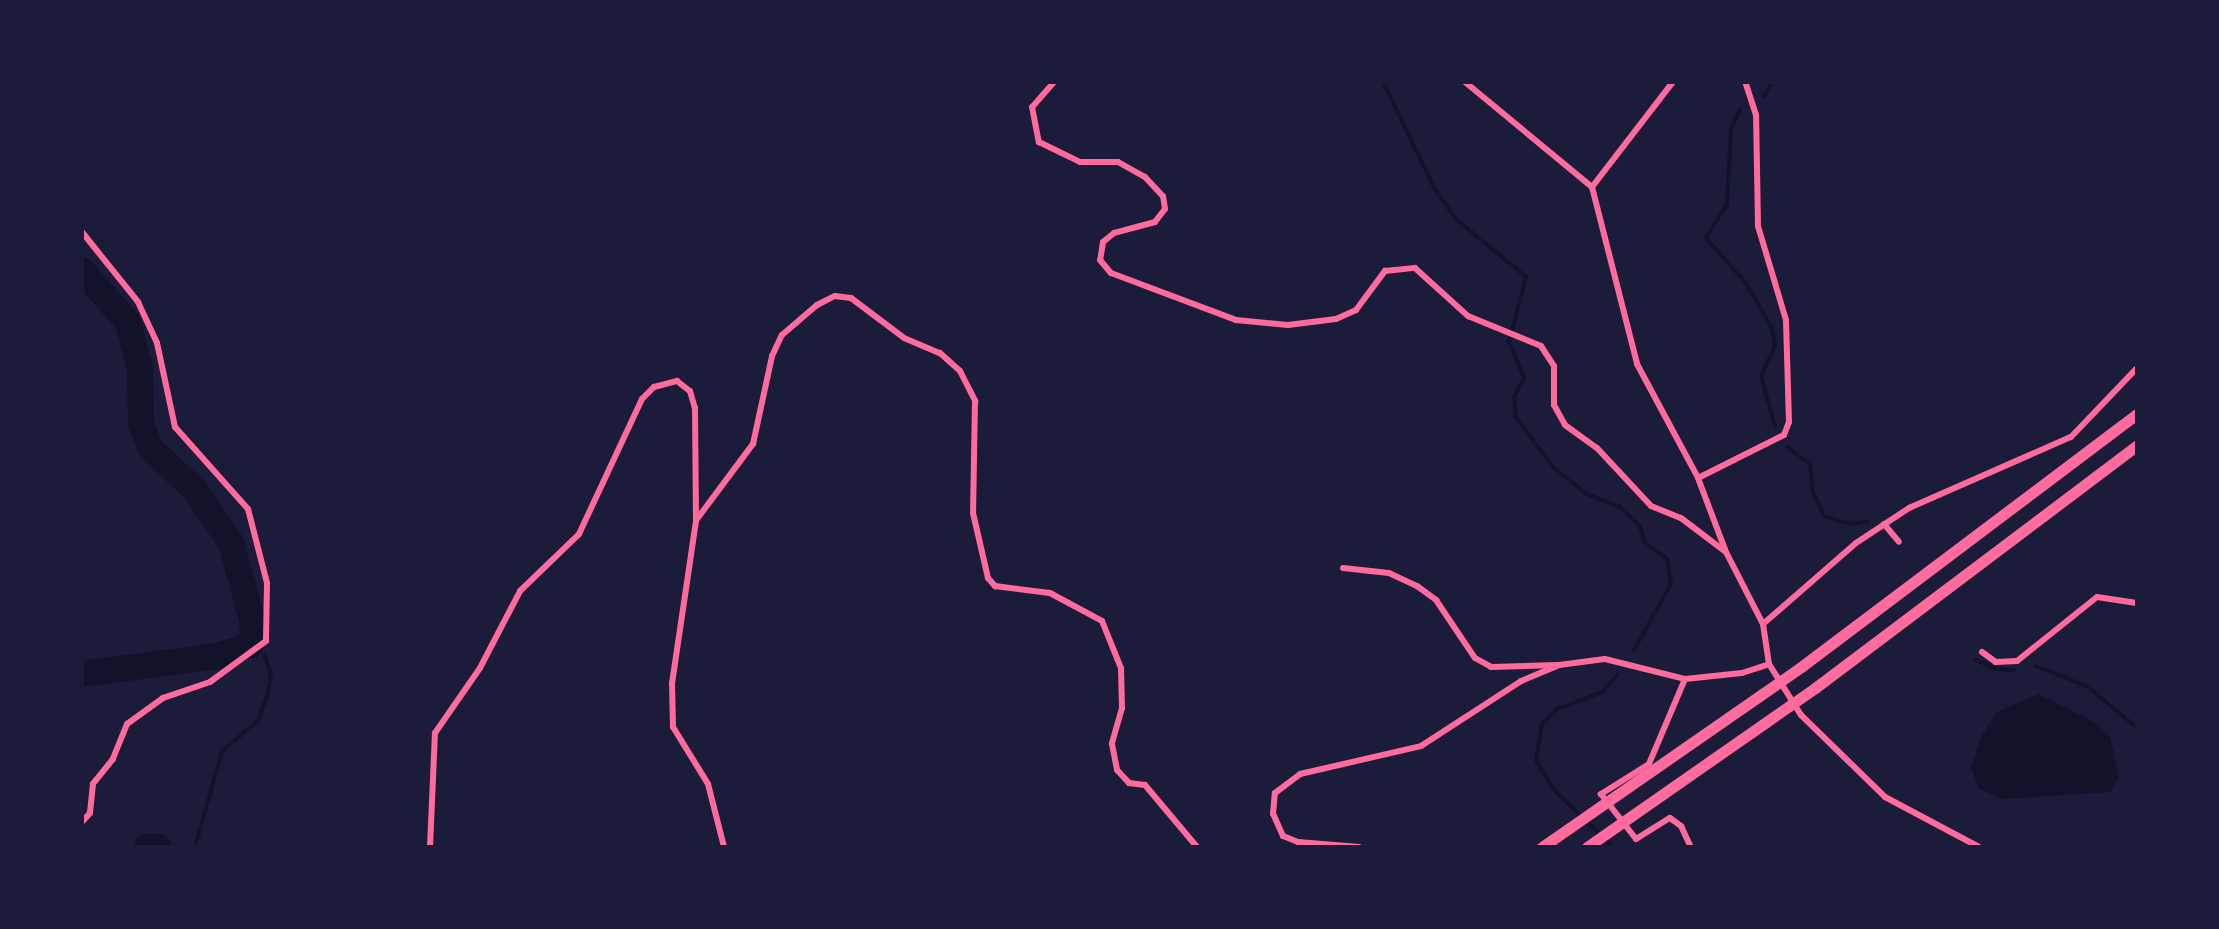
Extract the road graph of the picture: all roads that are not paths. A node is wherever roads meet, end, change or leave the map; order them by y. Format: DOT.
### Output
graph roads {
  1 [pos="1054,82"];
  2 [pos="1465,82"];
  3 [pos="1673,82"];
  4 [pos="1745,82"];
  5 [pos="1592,187"];
  6 [pos="82,232"];
  7 [pos="2137,368"];
  8 [pos="2137,414"];
  9 [pos="2137,445"];
  10 [pos="1698,478"];
  11 [pos="696,521"];
  12 [pos="1884,524"];
  13 [pos="1899,542"];
  14 [pos="1726,552"];
  15 [pos="1343,568"];
  16 [pos="2137,603"];
  17 [pos="1763,624"];
  18 [pos="1982,652"];
  19 [pos="1769,664"];
  20 [pos="1559,665"];
  21 [pos="1685,679"];
  22 [pos="82,822"];
  23 [pos="430,847"];
  24 [pos="724,847"];
  25 [pos="1197,847"];
  26 [pos="1359,847"];
  27 [pos="1542,847"];
  28 [pos="1587,847"];
  29 [pos="1691,847"];
  30 [pos="1979,847"];
  1 -- 14 [label="street"];
  2 -- 5 [label="street"];
  3 -- 5 [label="street"];
  4 -- 10 [label="street"];
  5 -- 10 [label="street"];
  6 -- 22 [label="street"];
  7 -- 12 [label="street"];
  8 -- 27 [label="highway"];
  9 -- 28 [label="highway"];
  10 -- 14 [label="street"];
  11 -- 23 [label="street"];
  11 -- 24 [label="street"];
  11 -- 25 [label="street"];
  12 -- 13 [label="street"];
  12 -- 17 [label="street"];
  14 -- 17 [label="street"];
  15 -- 20 [label="street"];
  16 -- 18 [label="street"];
  17 -- 19 [label="street"];
  19 -- 21 [label="street"];
  19 -- 30 [label="street"];
  20 -- 21 [label="street"];
  20 -- 26 [label="street"];
  21 -- 29 [label="street"];
}
